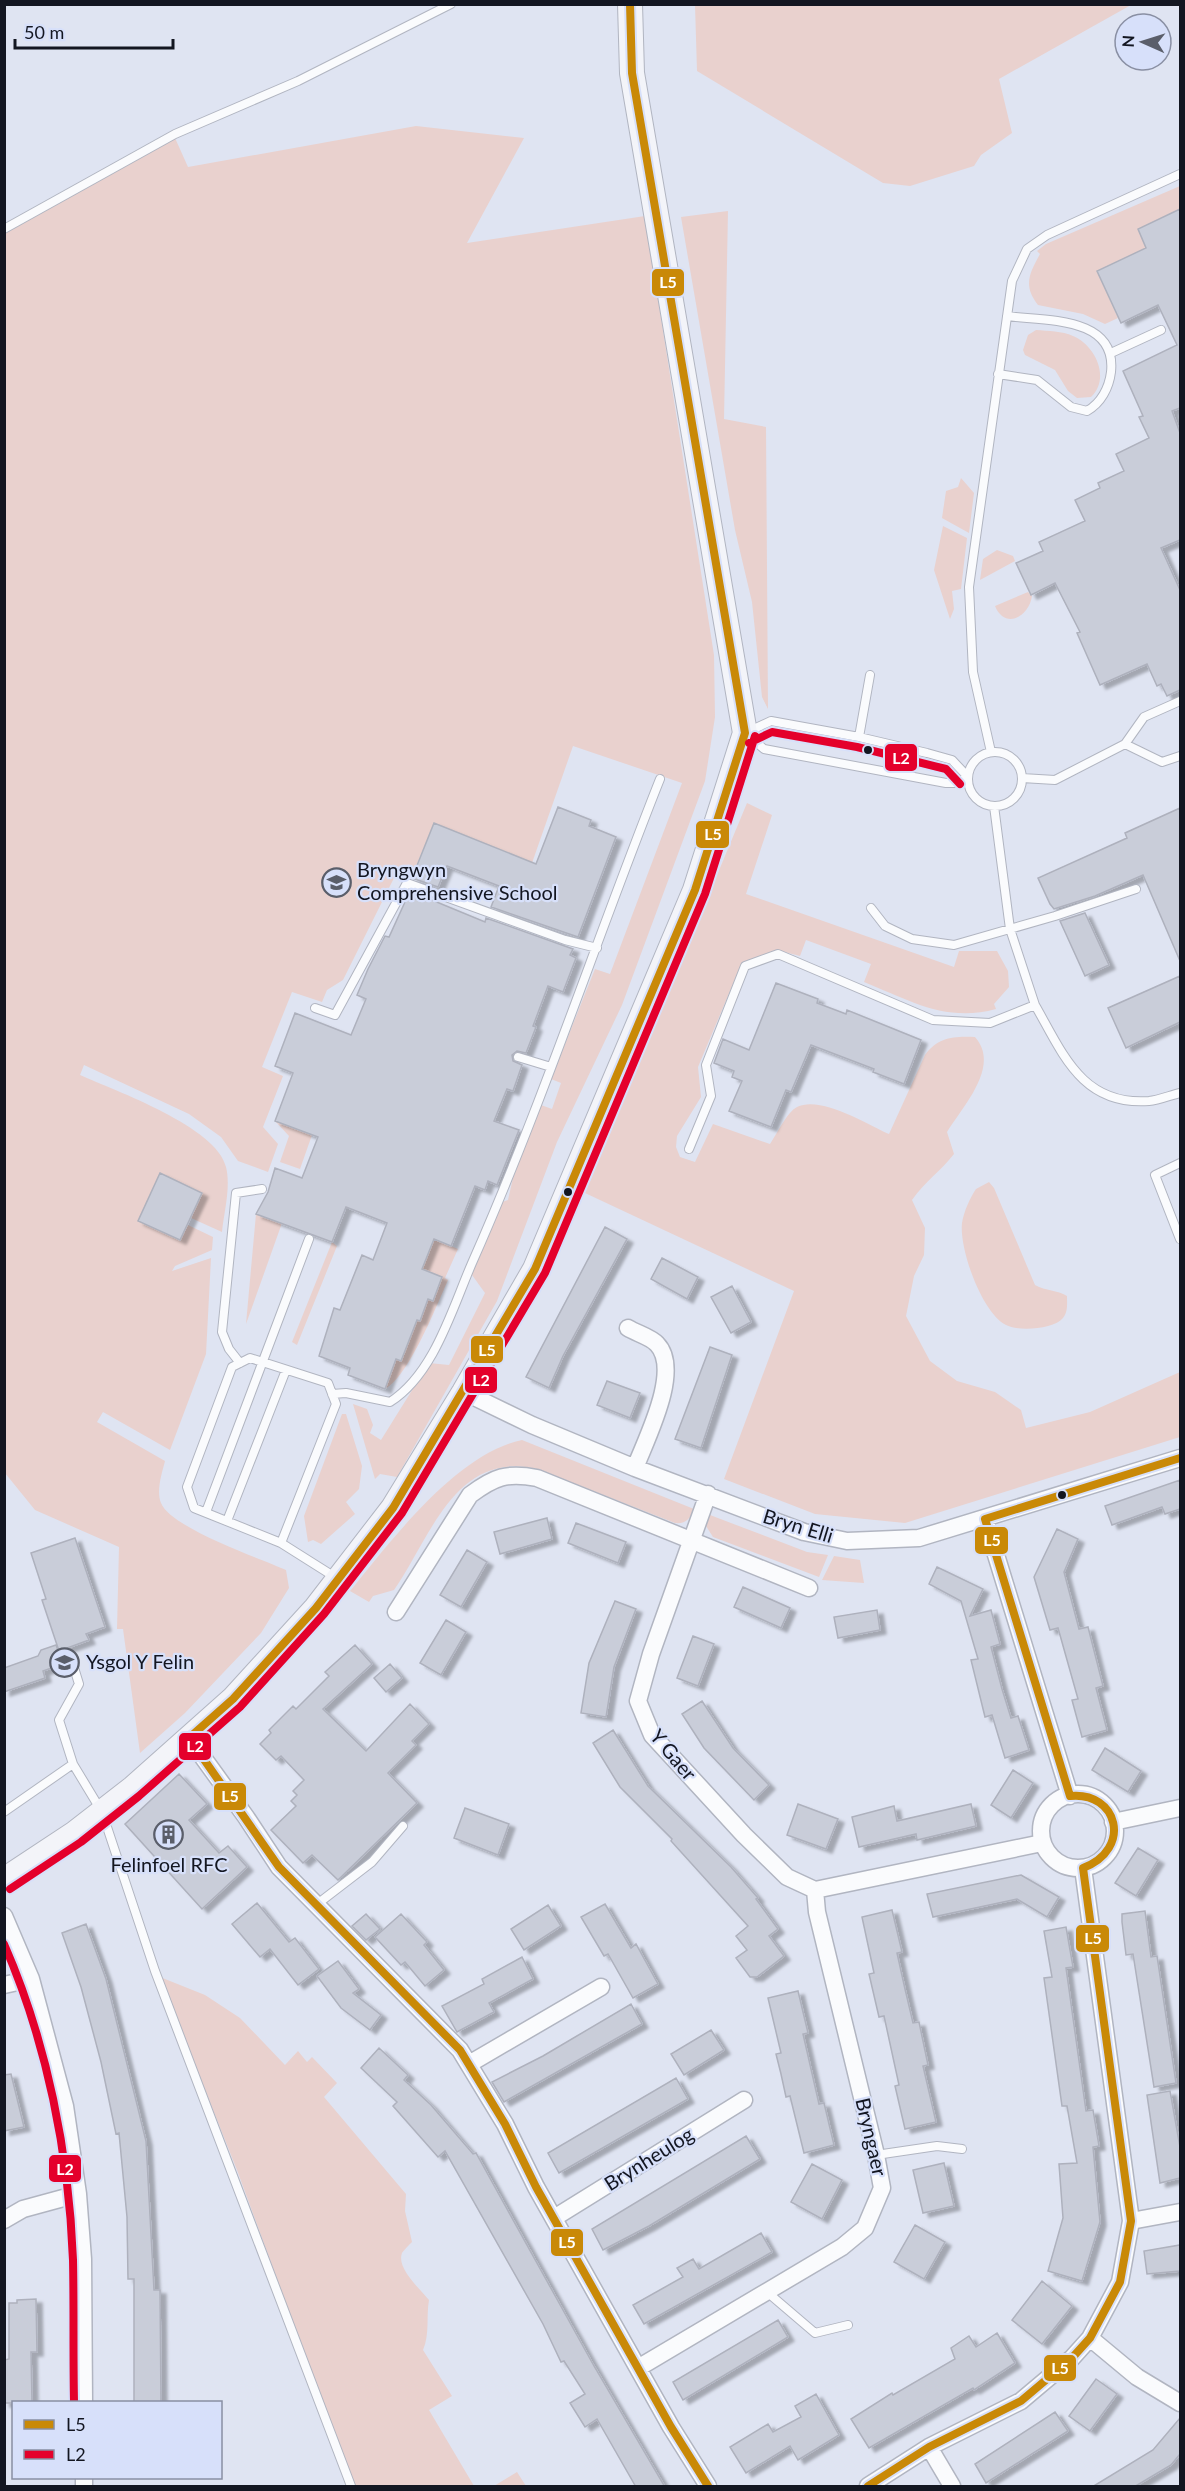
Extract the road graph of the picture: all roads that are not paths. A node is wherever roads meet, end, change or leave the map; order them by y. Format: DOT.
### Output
graph roads {
  1 [pos="451,4"];
  2 [pos="630,4"];
  3 [pos="1180,174"];
  4 [pos="4,229"];
  5 [pos="1007,316"];
  6 [pos="1161,330"];
  7 [pos="1111,353"];
  8 [pos="998,374"];
  9 [pos="870,675"];
  10 [pos="1180,701"];
  11 [pos="745,733"];
  12 [pos="859,737"];
  13 [pos="1125,744"];
  14 [pos="991,752"];
  15 [pos="1180,756"];
  16 [pos="968,777"];
  17 [pos="1022,778"];
  18 [pos="660,779"];
  19 [pos="994,806"];
  20 [pos="1136,889"];
  21 [pos="871,908"];
  22 [pos="1010,929"];
  23 [pos="597,948"];
  24 [pos="1035,1005"];
  25 [pos="315,1008"];
  26 [pos="518,1057"];
  27 [pos="551,1067"];
  28 [pos="1180,1093"];
  29 [pos="689,1149"];
  30 [pos="1180,1163"];
  31 [pos="262,1189"];
  32 [pos="309,1239"];
  33 [pos="1180,1239"];
  34 [pos="628,1328"];
  35 [pos="261,1362"];
  36 [pos="240,1363"];
  37 [pos="286,1370"];
  38 [pos="464,1392"];
  39 [pos="332,1394"];
  40 [pos="1180,1458"];
  41 [pos="635,1468"];
  42 [pos="708,1494"];
  43 [pos="206,1512"];
  44 [pos="985,1519"];
  45 [pos="227,1521"];
  46 [pos="692,1542"];
  47 [pos="281,1543"];
  48 [pos="339,1579"];
  49 [pos="809,1588"];
  50 [pos="396,1612"];
  51 [pos="71,1658"];
  52 [pos="189,1738"];
  53 [pos="73,1764"];
  54 [pos="1070,1796"];
  55 [pos="1180,1808"];
  56 [pos="4,1812"];
  57 [pos="102,1812"];
  58 [pos="1113,1822"];
  59 [pos="403,1826"];
  60 [pos="1042,1843"];
  61 [pos="1083,1868"];
  62 [pos="4,1880"];
  63 [pos="815,1890"];
  64 [pos="315,1905"];
  65 [pos="4,1916"];
  66 [pos="31,1979"];
  67 [pos="4,1985"];
  68 [pos="601,1987"];
  69 [pos="469,2064"];
  70 [pos="744,2100"];
  71 [pos="962,2149"];
  72 [pos="876,2155"];
  73 [pos="78,2194"];
  74 [pos="1180,2212"];
  75 [pos="555,2218"];
  76 [pos="4,2220"];
  77 [pos="1131,2221"];
  78 [pos="767,2292"];
  79 [pos="848,2325"];
  80 [pos="1090,2338"];
  81 [pos="638,2368"];
  82 [pos="84,2401"];
  83 [pos="1180,2403"];
  84 [pos="929,2447"];
  85 [pos="351,2487"];
  86 [pos="708,2487"];
  87 [pos="868,2487"];
  88 [pos="952,2487"];
  1 -- 4 [label="lane"];
  2 -- 11 [label="street"];
  3 -- 5 [label="lane"];
  5 -- 7 [label="lane"];
  5 -- 8 [label="lane"];
  6 -- 7 [label="lane"];
  7 -- 8 [label="lane"];
  8 -- 14 [label="lane"];
  9 -- 12 [label="lane"];
  10 -- 13 [label="lane"];
  11 -- 12 [label="lane"];
  11 -- 16 [label="lane"];
  11 -- 38 [label="street"];
  12 -- 16 [label="lane"];
  13 -- 15 [label="lane"];
  13 -- 17 [label="lane"];
  14 -- 16 [label="lane"];
  14 -- 17 [label="lane"];
  16 -- 19 [label="lane"];
  17 -- 19 [label="lane"];
  18 -- 23 [label="lane"];
  19 -- 22 [label="lane"];
  20 -- 22 [label="lane"];
  21 -- 22 [label="lane"];
  22 -- 24 [label="lane"];
  23 -- 25 [label="lane"];
  23 -- 27 [label="lane"];
  24 -- 28 [label="lane"];
  24 -- 29 [label="lane"];
  26 -- 27 [label="lane"];
  27 -- 39 [label="lane"];
  30 -- 33 [label="lane"];
  31 -- 36 [label="lane"];
  32 -- 35 [label="lane"];
  34 -- 41 [label="street"];
  35 -- 36 [label="lane"];
  35 -- 37 [label="lane"];
  35 -- 43 [label="lane"];
  36 -- 43 [label="lane"];
  37 -- 39 [label="lane"];
  37 -- 45 [label="lane"];
  38 -- 41 [label="street, Bryn Elli"];
  38 -- 48 [label="street"];
  39 -- 47 [label="lane"];
  40 -- 44 [label="street, Bryn Elli"];
  41 -- 42 [label="street, Bryn Elli"];
  42 -- 44 [label="street, Bryn Elli"];
  42 -- 46 [label="street, Y Gaer"];
  43 -- 45 [label="lane"];
  44 -- 54 [label="street"];
  45 -- 47 [label="lane"];
  46 -- 49 [label="street"];
  46 -- 50 [label="street"];
  46 -- 63 [label="street, Y Gaer"];
  47 -- 48 [label="lane"];
  48 -- 52 [label="street"];
  51 -- 53 [label="lane"];
  52 -- 57 [label="street"];
  52 -- 64 [label="street"];
  53 -- 56 [label="lane"];
  53 -- 57 [label="lane"];
  54 -- 58 [label="street"];
  54 -- 60 [label="street"];
  55 -- 58 [label="street"];
  57 -- 62 [label="street"];
  57 -- 85 [label="lane"];
  58 -- 61 [label="street"];
  59 -- 64 [label="lane"];
  60 -- 61 [label="street"];
  60 -- 63 [label="street"];
  61 -- 77 [label="street"];
  63 -- 72 [label="street, Bryngaer"];
  64 -- 69 [label="street"];
  65 -- 66 [label="street"];
  66 -- 67 [label="street"];
  66 -- 73 [label="street"];
  68 -- 69 [label="street"];
  69 -- 75 [label="street"];
  70 -- 75 [label="street, Brynheulog"];
  71 -- 72 [label="lane"];
  72 -- 78 [label="street, Bryngaer"];
  73 -- 76 [label="street"];
  73 -- 82 [label="street"];
  74 -- 77 [label="street"];
  75 -- 81 [label="street"];
  77 -- 80 [label="street"];
  78 -- 79 [label="lane"];
  78 -- 81 [label="street, Bryngaer"];
  80 -- 83 [label="street"];
  80 -- 84 [label="street"];
  81 -- 86 [label="street"];
  84 -- 87 [label="street"];
  84 -- 88 [label="street"];
}
